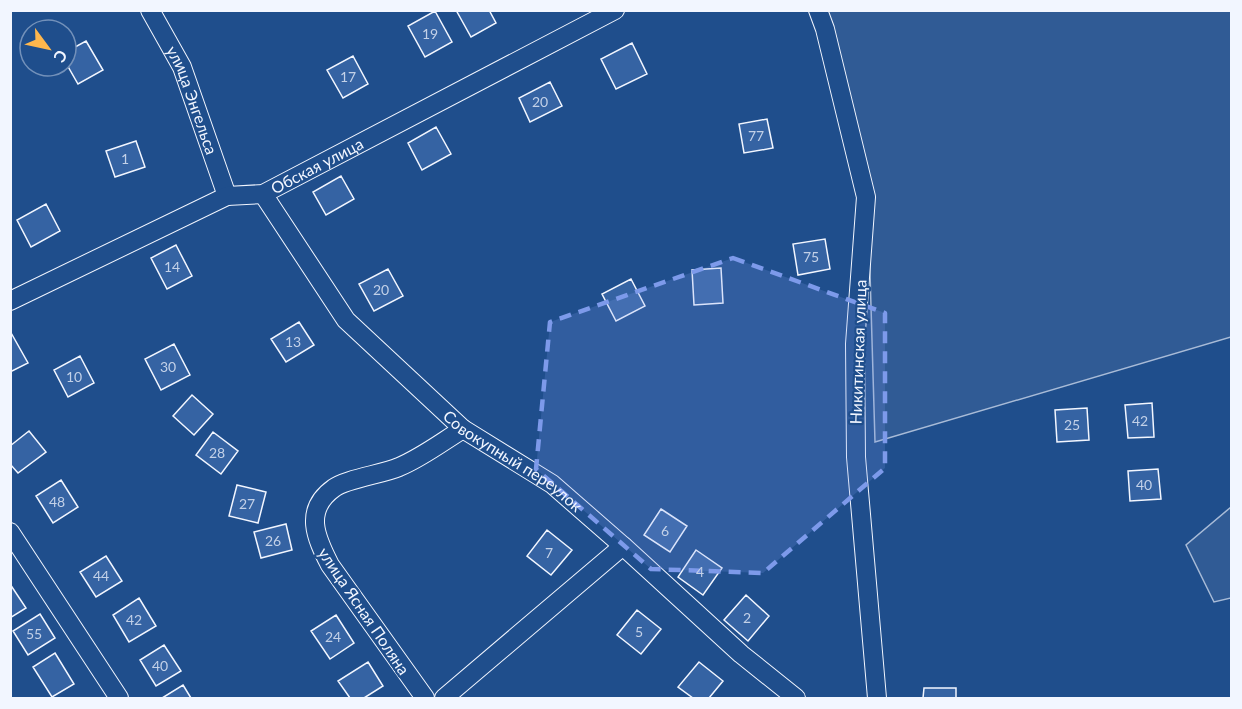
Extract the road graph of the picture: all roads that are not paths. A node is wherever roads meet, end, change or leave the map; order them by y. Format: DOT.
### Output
graph roads {
  1 [pos="150,10"];
  2 [pos="615,10"];
  3 [pos="818,10"];
  4 [pos="263,194"];
  5 [pos="227,196"];
  6 [pos="10,301"];
  7 [pos="463,429"];
  8 [pos="10,532"];
  9 [pos="623,546"];
  10 [pos="420,697"];
  11 [pos="118,699"];
  12 [pos="444,699"];
  13 [pos="796,699"];
  14 [pos="877,699"];
  1 -- 5 [label="street, улица Энгельса"];
  2 -- 4 [label="street, Обская улица"];
  3 -- 14 [label="street, Никитинская улица"];
  4 -- 5 [label="street, Обская улица"];
  4 -- 7 [label="street, Совокупный переулок"];
  5 -- 6 [label="street, Обская улица"];
  7 -- 9 [label="street, Совокупный переулок"];
  7 -- 10 [label="street, улица Ясная Поляна"];
  8 -- 11 [label="street"];
  9 -- 12 [label="street"];
  9 -- 13 [label="street, Совокупный переулок"];
}
